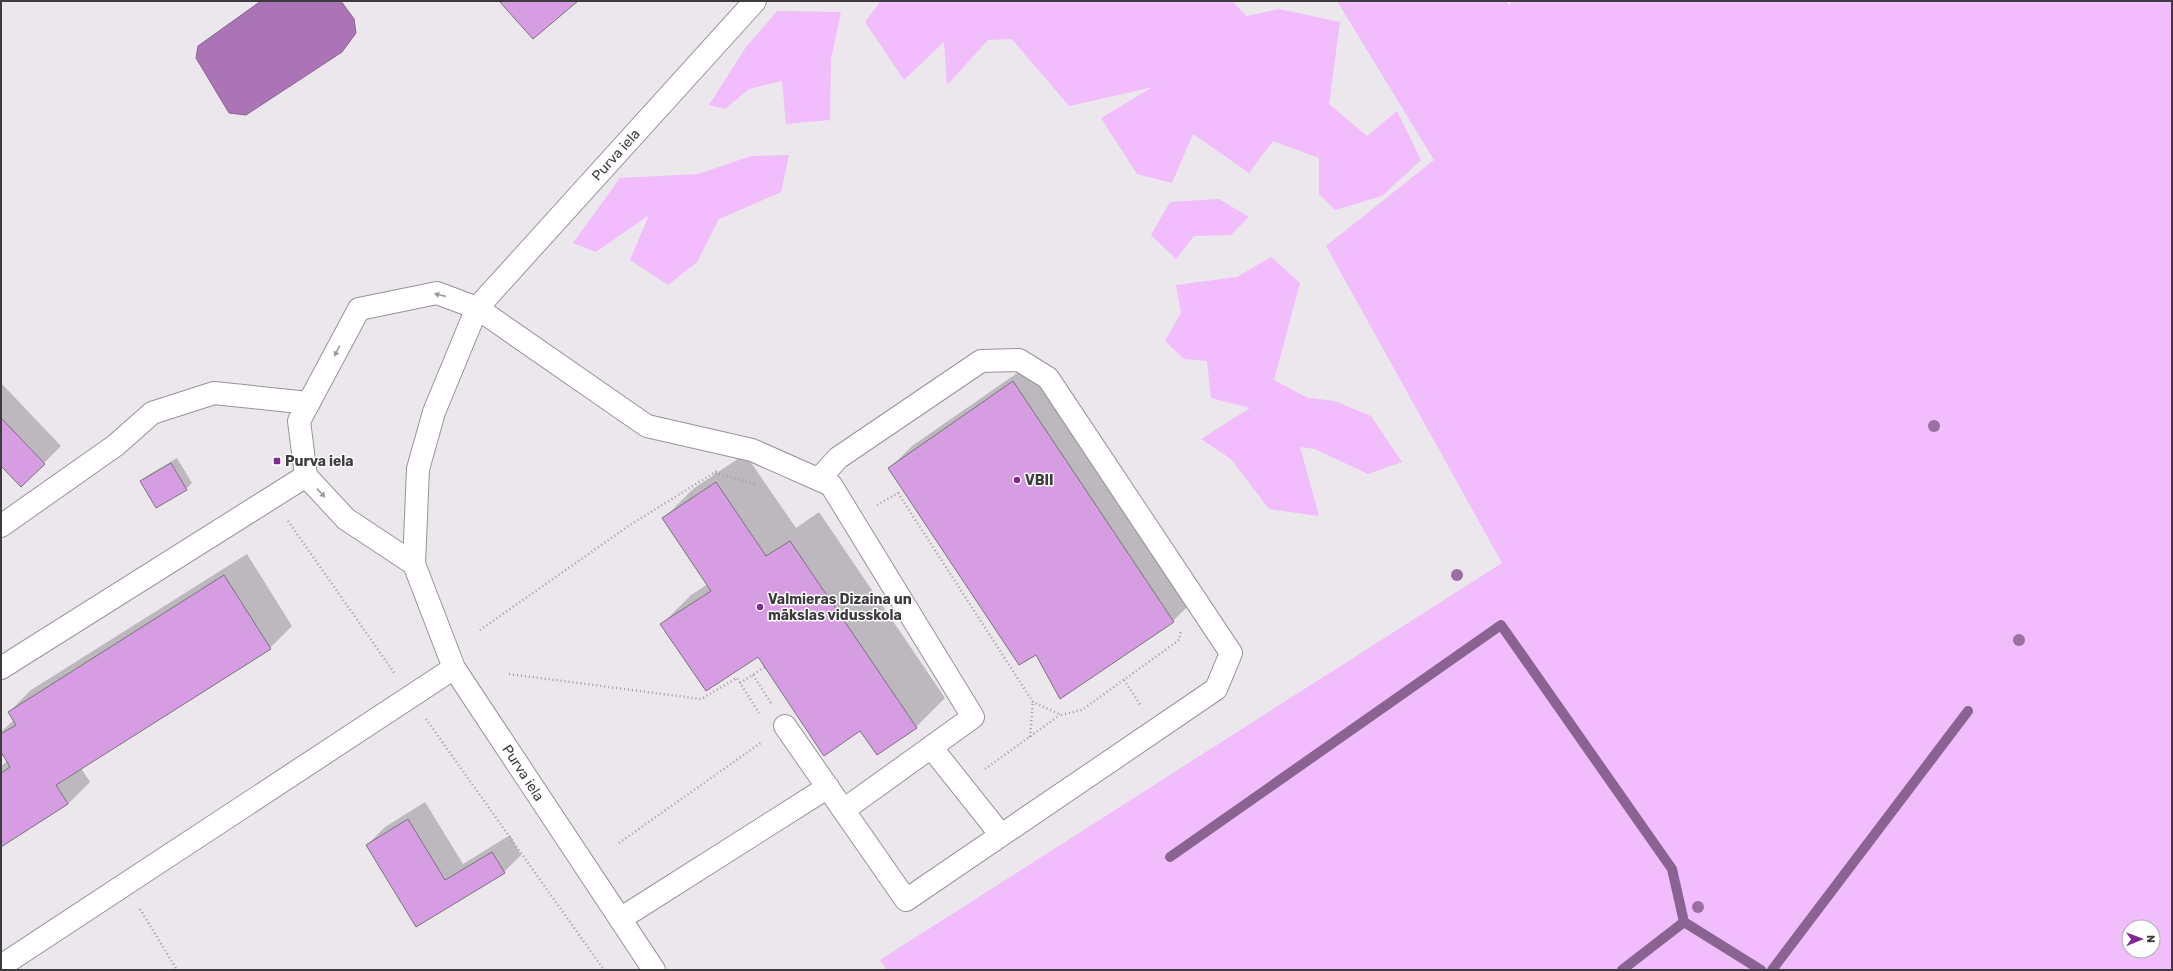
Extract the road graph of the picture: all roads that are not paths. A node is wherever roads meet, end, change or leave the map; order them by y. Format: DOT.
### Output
graph roads {
  1 [pos="755,1"];
  2 [pos="476,308"];
  3 [pos="309,403"];
  4 [pos="306,476"];
  5 [pos="818,480"];
  6 [pos="1,526"];
  7 [pos="414,564"];
  8 [pos="1,668"];
  9 [pos="454,668"];
  10 [pos="779,730"];
  11 [pos="931,747"];
  12 [pos="828,787"];
  13 [pos="845,809"];
  14 [pos="1001,835"];
  15 [pos="620,919"];
  16 [pos="1,966"];
  17 [pos="654,970"];
  1 -- 2 [label="street, Purva iela"];
  2 -- 3 [label="street, one-way"];
  2 -- 5 [label="street"];
  2 -- 7 [label="street, Purva iela"];
  3 -- 4 [label="street"];
  3 -- 6 [label="street"];
  4 -- 7 [label="street, one-way"];
  4 -- 8 [label="street"];
  5 -- 11 [label="street"];
  5 -- 14 [label="street"];
  7 -- 9 [label="street, Purva iela"];
  9 -- 15 [label="street, Purva iela"];
  9 -- 16 [label="street"];
  10 -- 12 [label="street"];
  11 -- 13 [label="street"];
  11 -- 14 [label="street"];
  12 -- 13 [label="street"];
  12 -- 15 [label="street"];
  13 -- 14 [label="street"];
  15 -- 17 [label="street, Purva iela"];
}
